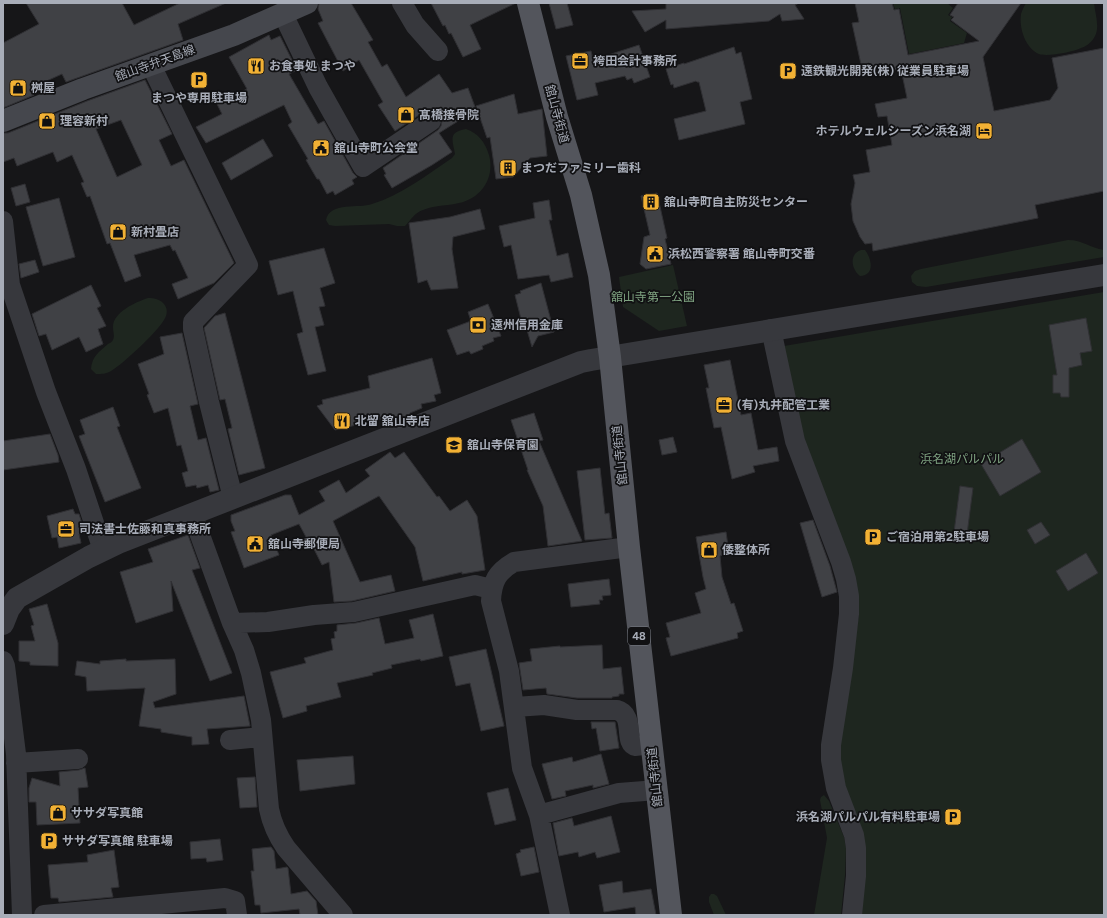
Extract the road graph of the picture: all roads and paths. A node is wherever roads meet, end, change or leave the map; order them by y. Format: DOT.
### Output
graph roads {
  1 [pos="307,3"];
  2 [pos="402,3"];
  3 [pos="528,3"];
  4 [pos="283,14"];
  5 [pos="438,51"];
  6 [pos="151,65"];
  7 [pos="3,121"];
  8 [pos="431,121"];
  9 [pos="3,222"];
  10 [pos="1104,275"];
  11 [pos="771,330"];
  12 [pos="610,356"];
  13 [pos="234,498"];
  14 [pos="192,515"];
  15 [pos="629,547"];
  16 [pos="103,550"];
  17 [pos="491,589"];
  18 [pos="232,623"];
  19 [pos="3,624"];
  20 [pos="3,661"];
  21 [pos="515,708"];
  22 [pos="262,737"];
  23 [pos="230,740"];
  24 [pos="652,744"];
  25 [pos="78,759"];
  26 [pos="16,762"];
  27 [pos="657,790"];
  28 [pos="539,815"];
  29 [pos="22,915"];
  30 [pos="44,915"];
  31 [pos="237,915"];
  32 [pos="344,915"];
  33 [pos="560,915"];
  34 [pos="671,915"];
  35 [pos="852,915"];
  1 -- 4 [label="main road, 舘山寺弁天島線"];
  2 -- 5 [label="street"];
  3 -- 12 [label="main road, 舘山寺街道 / 48"];
  4 -- 6 [label="main road, 舘山寺弁天島線"];
  4 -- 8 [label="street"];
  6 -- 7 [label="main road, 舘山寺弁天島線"];
  6 -- 13 [label="street"];
  9 -- 16 [label="street"];
  10 -- 11 [label="street"];
  11 -- 12 [label="street"];
  11 -- 35 [label="street"];
  12 -- 13 [label="street"];
  12 -- 15 [label="main road, 舘山寺街道 / 48"];
  13 -- 14 [label="street"];
  14 -- 16 [label="street"];
  14 -- 18 [label="street"];
  15 -- 17 [label="street"];
  15 -- 24 [label="main road, 舘山寺街道 / 48"];
  16 -- 19 [label="street"];
  17 -- 18 [label="street"];
  17 -- 21 [label="street"];
  18 -- 22 [label="street"];
  20 -- 26 [label="street"];
  21 -- 24 [label="street"];
  21 -- 28 [label="street"];
  22 -- 23 [label="street"];
  22 -- 32 [label="street"];
  24 -- 27 [label="main road, 舘山寺街道 / 48"];
  25 -- 26 [label="street"];
  26 -- 29 [label="street"];
  27 -- 28 [label="street"];
  27 -- 34 [label="main road, 舘山寺街道 / 48"];
  28 -- 33 [label="street"];
  30 -- 31 [label="street"];
}
